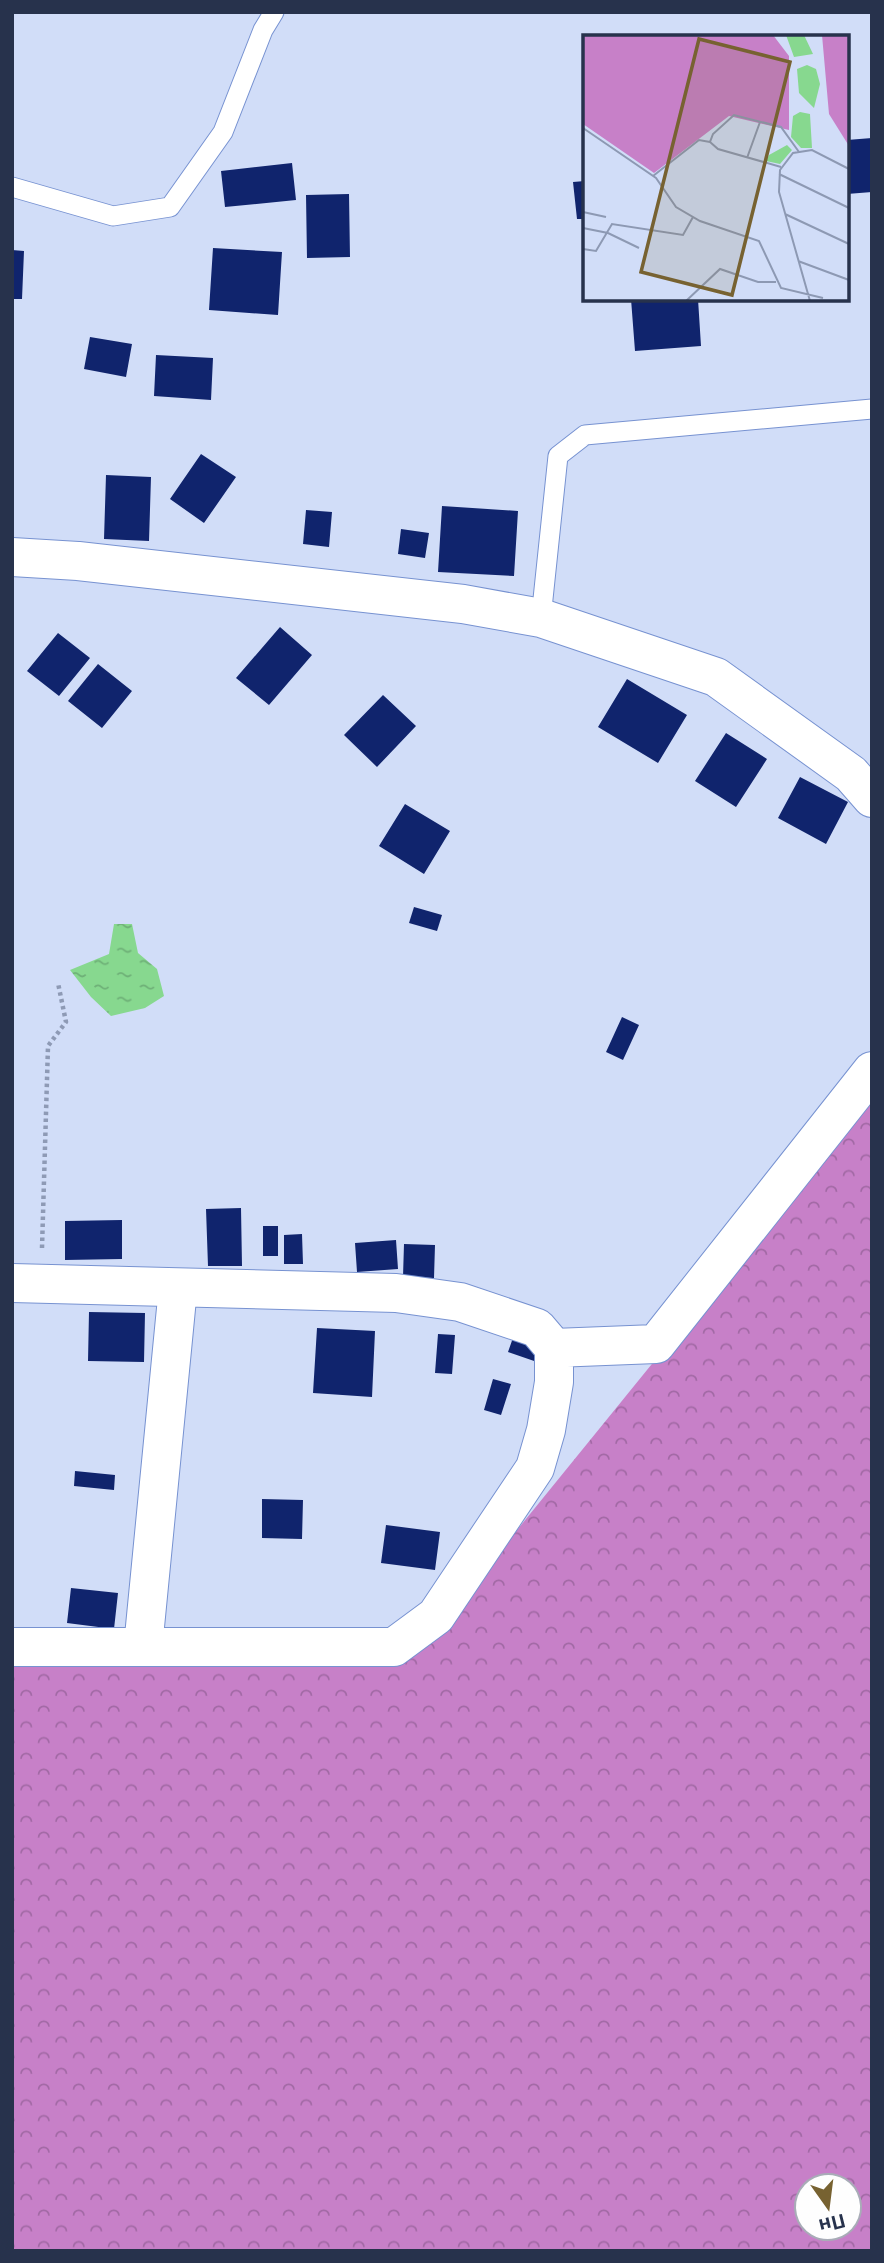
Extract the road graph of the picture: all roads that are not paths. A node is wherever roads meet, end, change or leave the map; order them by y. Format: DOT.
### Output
graph roads {
  1 [pos="274,12"];
  2 [pos="12,187"];
  3 [pos="872,409"];
  4 [pos="12,557"];
  5 [pos="541,618"];
  6 [pos="872,797"];
  7 [pos="872,1071"];
  8 [pos="27,1284"];
  9 [pos="178,1287"];
  10 [pos="554,1348"];
  11 [pos="12,1647"];
  12 [pos="143,1647"];
  1 -- 2 [label="lane"];
  3 -- 5 [label="lane"];
  4 -- 5 [label="street"];
  5 -- 6 [label="street"];
  7 -- 10 [label="street"];
  8 -- 9 [label="street"];
  9 -- 10 [label="street"];
  9 -- 12 [label="street"];
  10 -- 12 [label="street"];
  11 -- 12 [label="street"];
}
